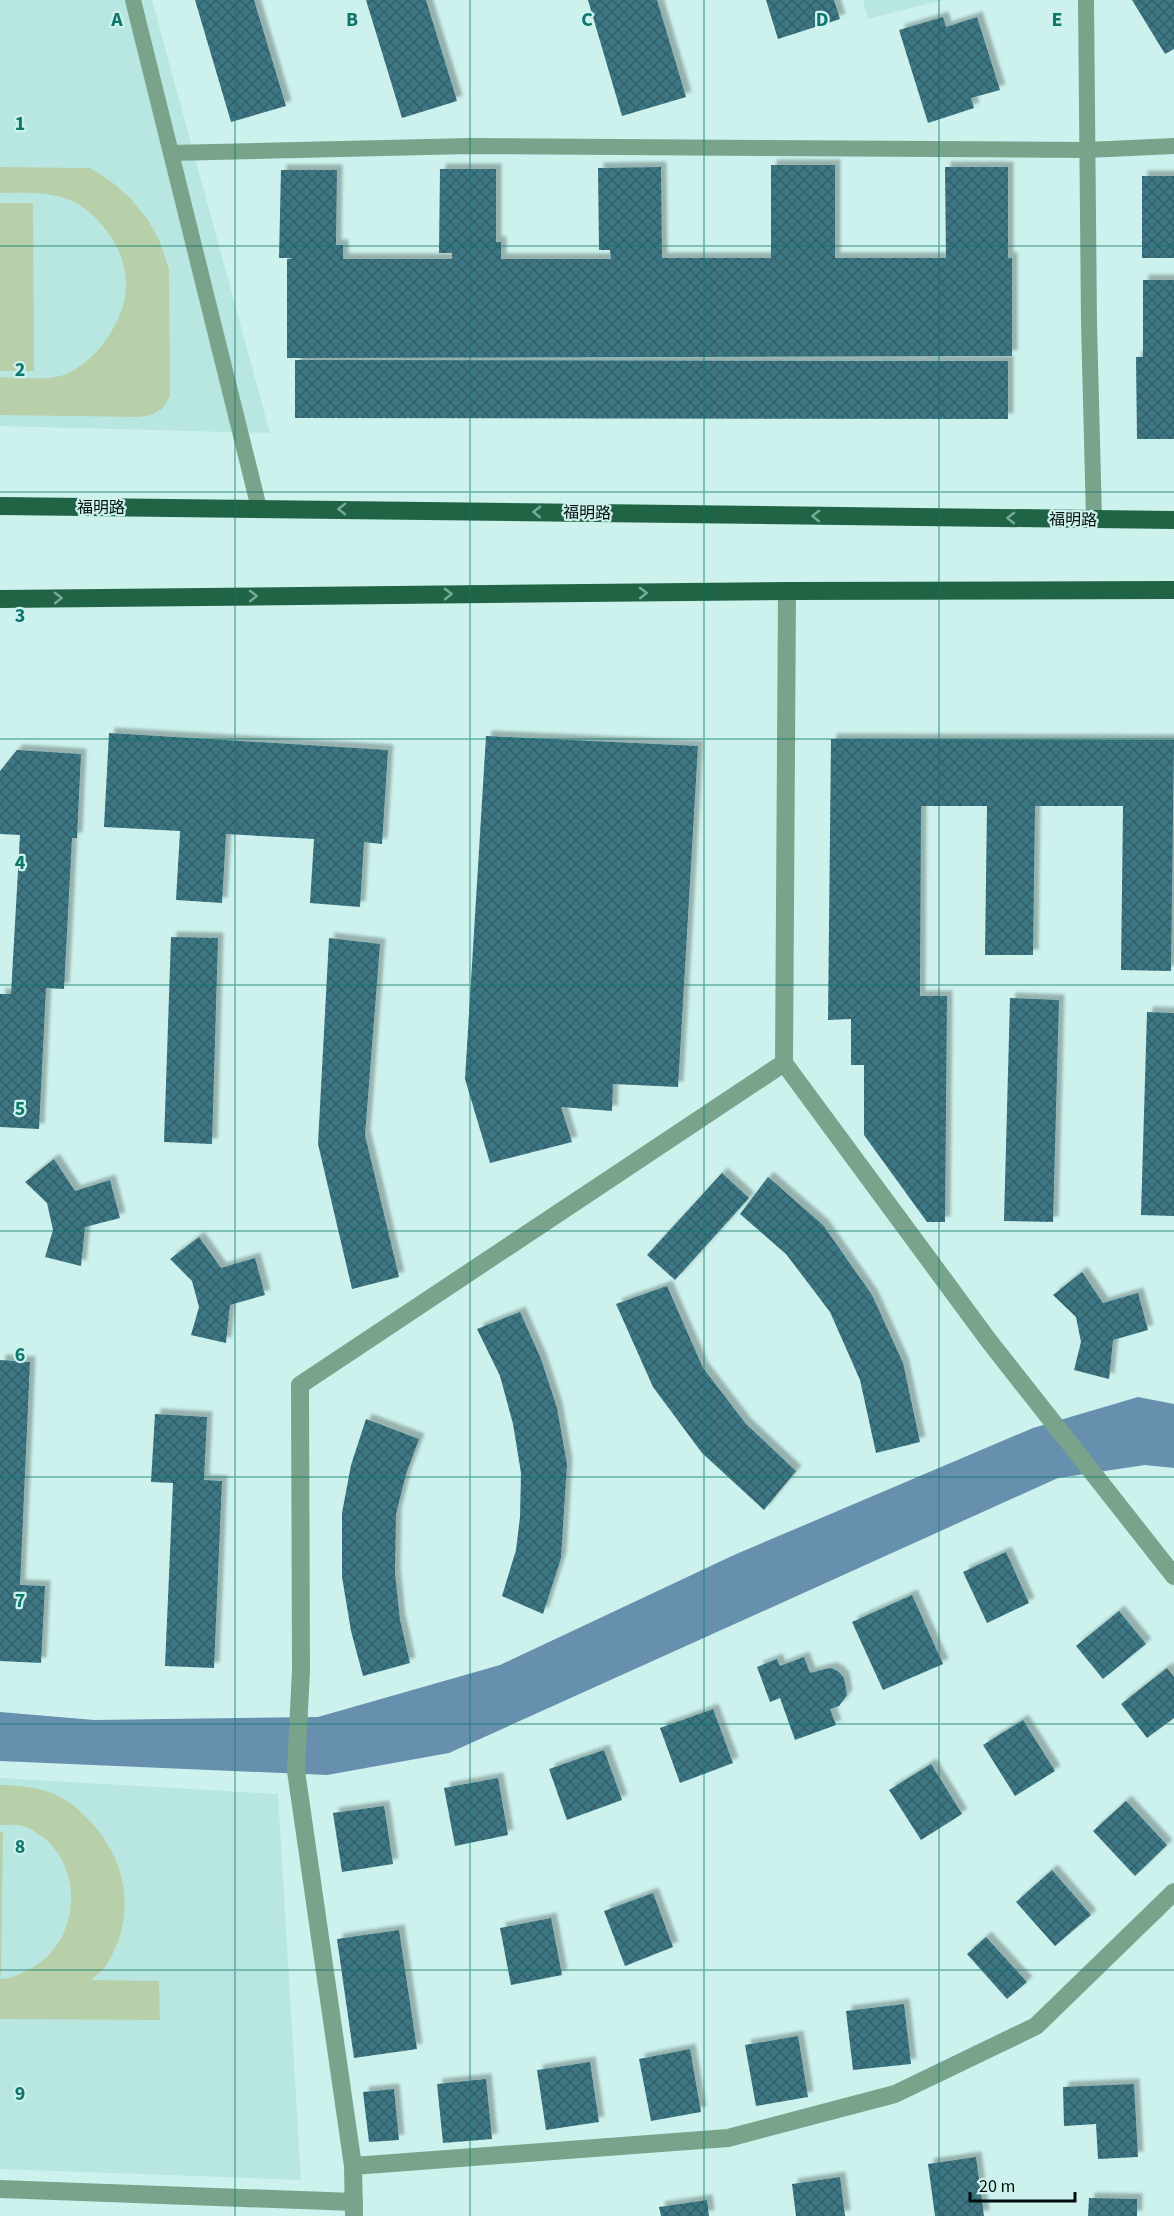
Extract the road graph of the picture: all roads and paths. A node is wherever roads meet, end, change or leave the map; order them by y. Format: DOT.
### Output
graph roads {
  1 [pos="133,0"];
  2 [pos="1086,0"];
  3 [pos="1174,146"];
  4 [pos="1087,150"];
  5 [pos="171,153"];
  6 [pos="0,506"];
  7 [pos="259,508"];
  8 [pos="1094,519"];
  9 [pos="1174,520"];
  10 [pos="1174,590"];
  11 [pos="787,591"];
  12 [pos="0,599"];
  13 [pos="784,1063"];
  14 [pos="1174,1576"];
  15 [pos="1174,1892"];
  16 [pos="353,2166"];
  17 [pos="0,2189"];
  18 [pos="354,2209"];
  1 -- 5 [label="lane"];
  2 -- 4 [label="lane"];
  3 -- 4 [label="lane"];
  4 -- 5 [label="lane"];
  4 -- 8 [label="lane"];
  5 -- 7 [label="lane"];
  6 -- 7 [label="main road, 福明路"];
  8 -- 7 [label="main road, 福明路, one-way"];
  8 -- 9 [label="main road, 福明路"];
  10 -- 11 [label="main road"];
  12 -- 11 [label="main road, one-way"];
  11 -- 13 [label="street"];
  13 -- 14 [label="street"];
  13 -- 16 [label="street"];
  15 -- 16 [label="street"];
  16 -- 18 [label="street"];
  17 -- 18 [label="street"];
}
